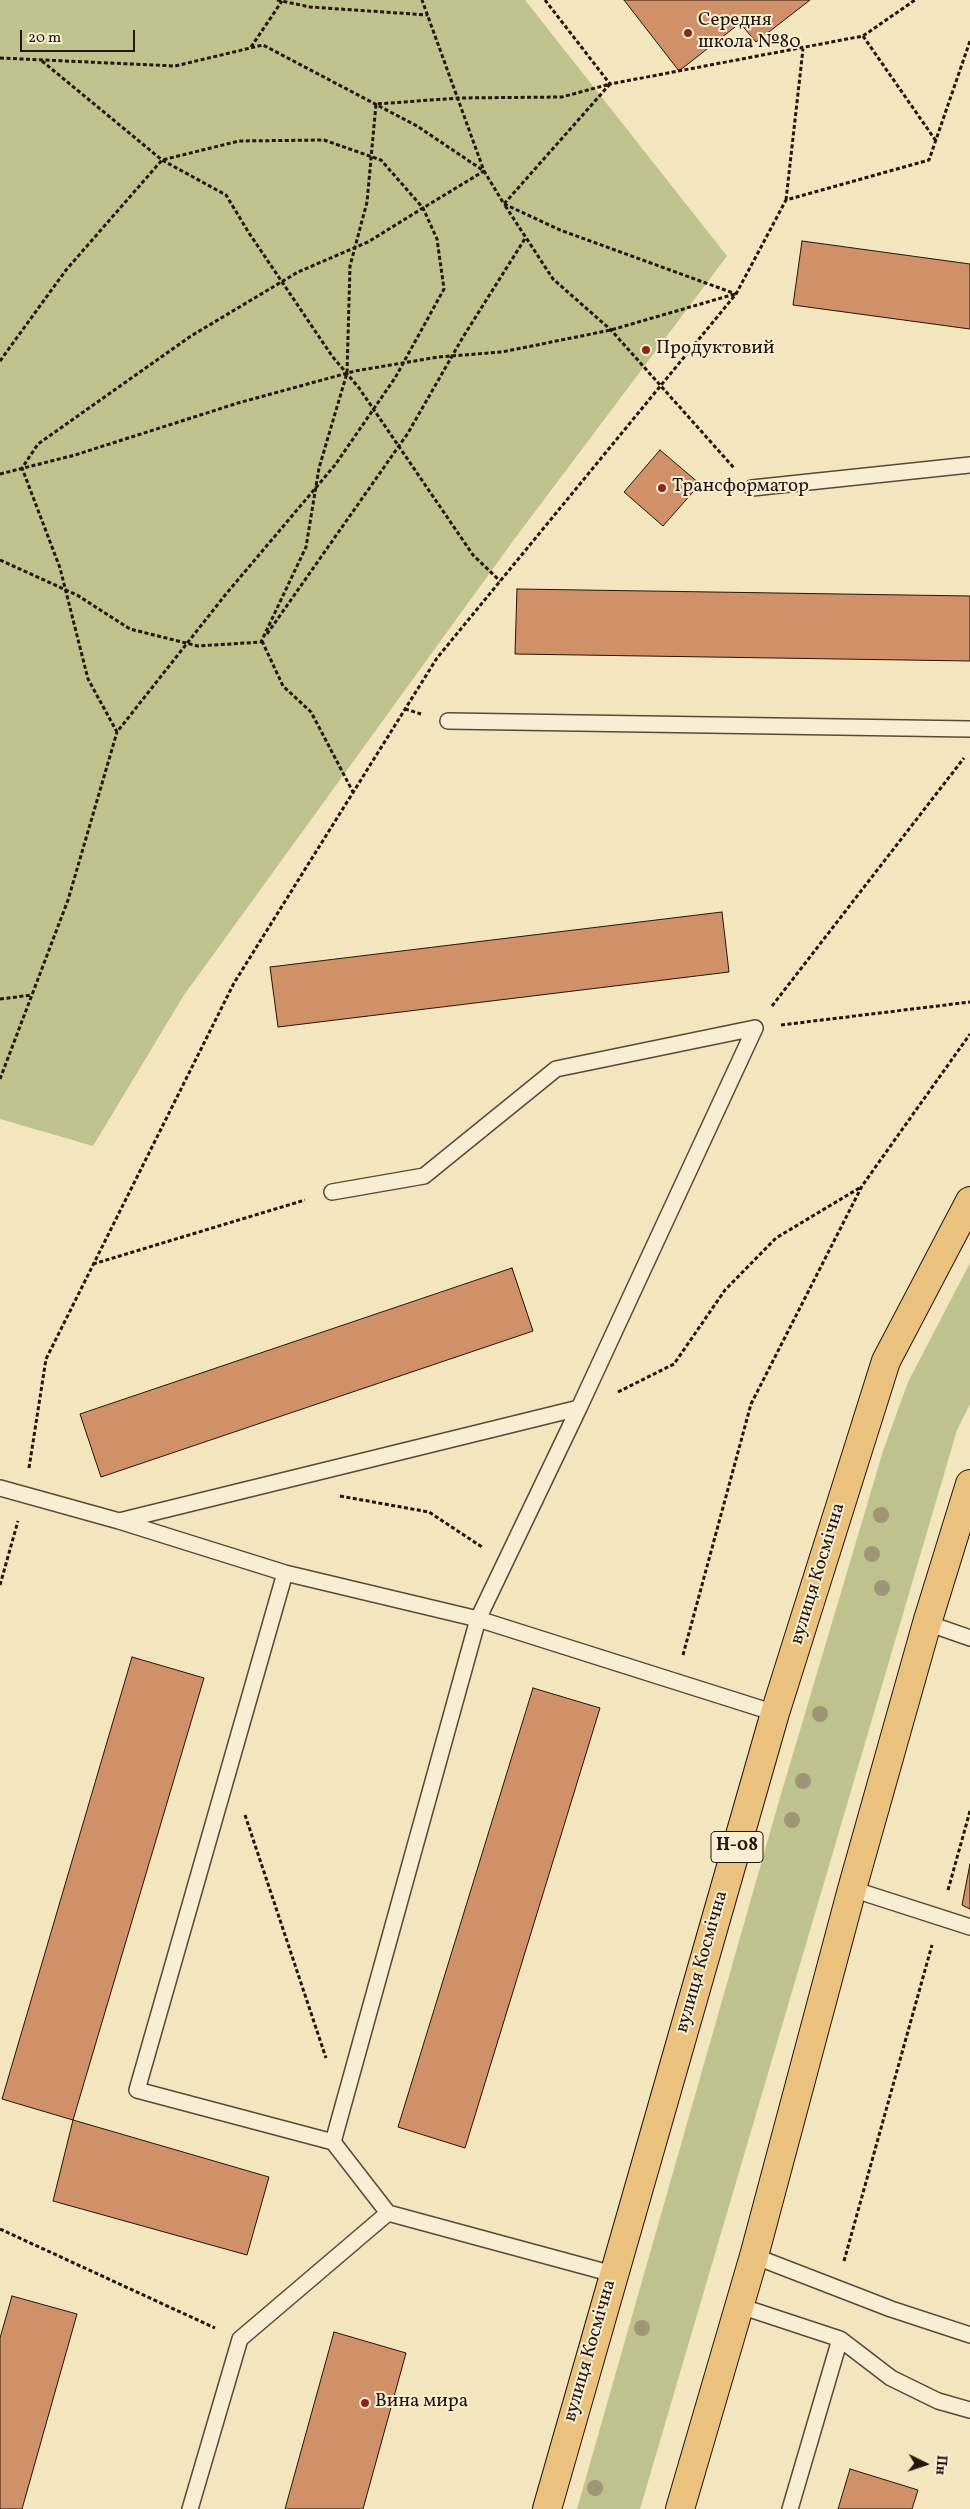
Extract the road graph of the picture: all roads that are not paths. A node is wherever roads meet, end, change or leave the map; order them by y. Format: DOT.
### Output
graph roads {
  1 [pos="970,465"];
  2 [pos="752,488"];
  3 [pos="448,721"];
  4 [pos="970,729"];
  5 [pos="332,1192"];
  6 [pos="970,1201"];
  7 [pos="577,1411"];
  8 [pos="970,1484"];
  9 [pos="0,1488"];
  10 [pos="118,1521"];
  11 [pos="285,1573"];
  12 [pos="478,1620"];
  13 [pos="927,1623"];
  14 [pos="970,1638"];
  15 [pos="775,1713"];
  16 [pos="852,1889"];
  17 [pos="970,1927"];
  18 [pos="333,2142"];
  19 [pos="388,2213"];
  20 [pos="754,2256"];
  21 [pos="613,2274"];
  22 [pos="740,2306"];
  23 [pos="970,2335"];
  24 [pos="840,2339"];
  25 [pos="970,2410"];
  26 [pos="190,2509"];
  27 [pos="546,2509"];
  28 [pos="680,2509"];
  29 [pos="790,2509"];
  1 -- 2 [label="lane"];
  3 -- 4 [label="lane"];
  5 -- 7 [label="lane"];
  6 -- 15 [label="main road, вулиця Космічна / Н-08"];
  7 -- 10 [label="lane"];
  7 -- 12 [label="lane"];
  8 -- 13 [label="main road"];
  9 -- 10 [label="lane"];
  10 -- 11 [label="lane"];
  11 -- 12 [label="lane"];
  11 -- 18 [label="lane"];
  12 -- 15 [label="lane"];
  12 -- 18 [label="lane"];
  13 -- 14 [label="lane"];
  13 -- 16 [label="main road"];
  15 -- 21 [label="main road, вулиця Космічна / Н-08"];
  16 -- 17 [label="lane"];
  16 -- 20 [label="main road"];
  18 -- 19 [label="lane"];
  19 -- 21 [label="lane"];
  19 -- 26 [label="lane"];
  20 -- 22 [label="main road"];
  20 -- 23 [label="lane"];
  21 -- 27 [label="main road, вулиця Космічна / Н-08"];
  22 -- 24 [label="lane"];
  22 -- 28 [label="main road"];
  24 -- 25 [label="lane"];
  24 -- 29 [label="lane"];
}
